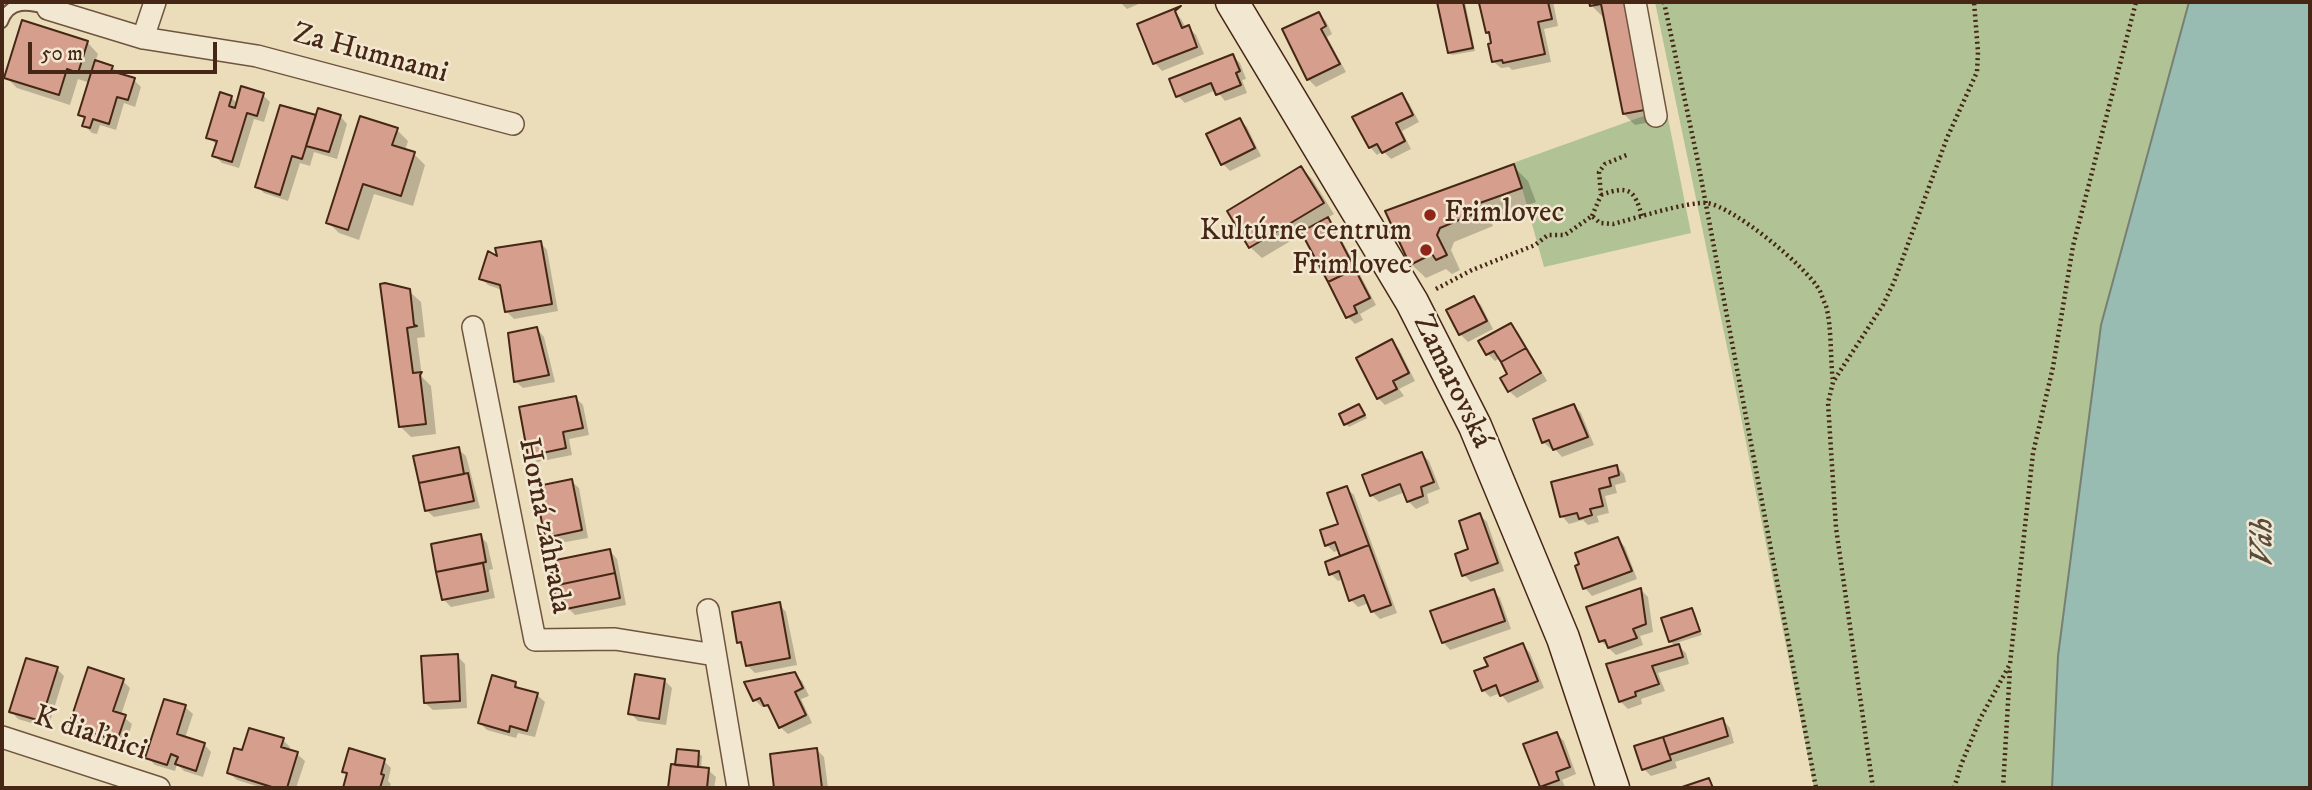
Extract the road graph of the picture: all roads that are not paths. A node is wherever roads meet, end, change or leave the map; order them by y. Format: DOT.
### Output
graph roads {
  1 [pos="155,2"];
  2 [pos="1232,2"];
  3 [pos="1635,2"];
  4 [pos="48,9"];
  5 [pos="2,22"];
  6 [pos="143,38"];
  7 [pos="1656,116"];
  8 [pos="513,124"];
  9 [pos="473,327"];
  10 [pos="708,610"];
  11 [pos="715,655"];
  12 [pos="2,737"];
  13 [pos="159,788"];
  14 [pos="738,788"];
  15 [pos="1614,788"];
  1 -- 6 [label="street"];
  2 -- 15 [label="main road, Zamarovská"];
  3 -- 7 [label="street"];
  4 -- 5 [label="lane"];
  4 -- 6 [label="street, Za Humnami"];
  6 -- 8 [label="street, Za Humnami"];
  9 -- 11 [label="street, Horná záhrada"];
  10 -- 11 [label="street"];
  11 -- 14 [label="street"];
  12 -- 13 [label="street, K diaľnici"];
}
